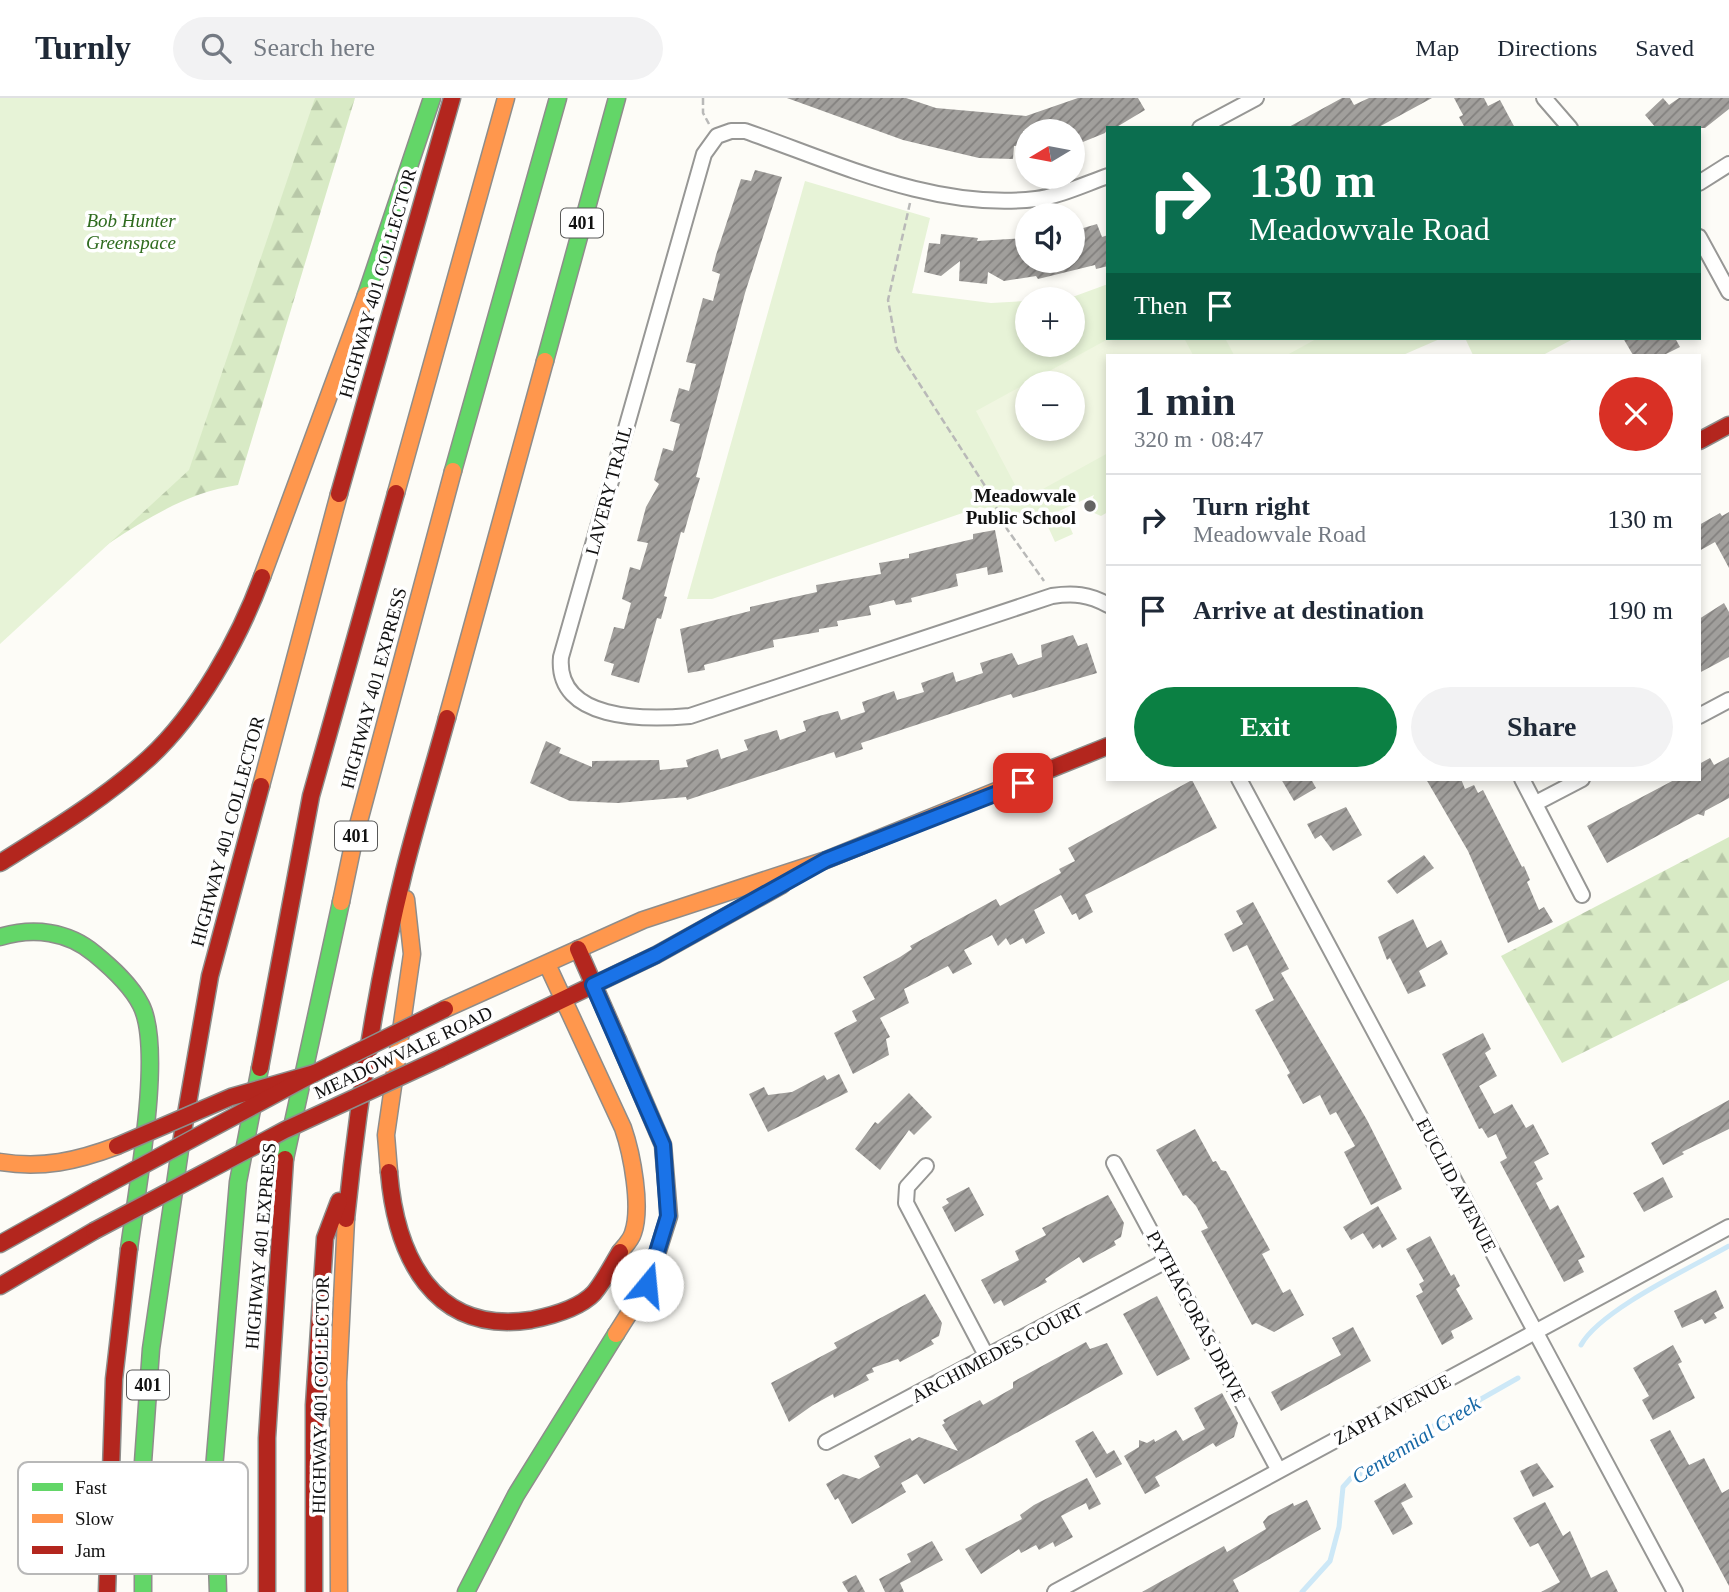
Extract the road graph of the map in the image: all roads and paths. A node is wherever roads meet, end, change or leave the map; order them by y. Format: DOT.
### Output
graph roads {
  1 [pos="432,98"];
  2 [pos="452,98"];
  3 [pos="506,98"];
  4 [pos="558,98"];
  5 [pos="617,98"];
  6 [pos="1256,98"];
  7 [pos="1544,98"];
  8 [pos="1204,126"];
  9 [pos="1568,126"];
  10 [pos="1729,164"];
  11 [pos="1106,177"];
  12 [pos="1701,182"];
  13 [pos="913,189"];
  14 [pos="1701,241"];
  15 [pos="1729,292"];
  16 [pos="1729,425"];
  17 [pos="1701,440"];
  18 [pos="1052,596"];
  19 [pos="1106,604"];
  20 [pos="1729,700"];
  21 [pos="1701,715"];
  22 [pos="1106,747"];
  23 [pos="1239,781"];
  24 [pos="1523,781"];
  25 [pos="1578,781"];
  26 [pos="1536,803"];
  27 [pos="826,860"];
  28 [pos="0,863"];
  29 [pos="404,873"];
  30 [pos="1582,895"];
  31 [pos="0,937"];
  32 [pos="578,949"];
  33 [pos="547,964"];
  34 [pos="593,985"];
  35 [pos="564,999"];
  36 [pos="315,1073"];
  37 [pos="0,1162"];
  38 [pos="1114,1163"];
  39 [pos="926,1166"];
  40 [pos="351,1171"];
  41 [pos="1729,1227"];
  42 [pos="0,1244"];
  43 [pos="1166,1261"];
  44 [pos="0,1286"];
  45 [pos="1535,1332"];
  46 [pos="987,1357"];
  47 [pos="826,1442"];
  48 [pos="111,1462"];
  49 [pos="144,1462"];
  50 [pos="215,1462"];
  51 [pos="1279,1469"];
  52 [pos="108,1574"];
  53 [pos="143,1574"];
  54 [pos="217,1574"];
  55 [pos="107,1592"];
  56 [pos="143,1592"];
  57 [pos="218,1592"];
  58 [pos="267,1592"];
  59 [pos="314,1592"];
  60 [pos="339,1592"];
  61 [pos="466,1592"];
  62 [pos="1055,1592"];
  63 [pos="1675,1592"];
  1 -- 28 [label="main road"];
  2 -- 49 [label="main road, HIGHWAY 401 COLLECTOR / 401"];
  3 -- 50 [label="main road, HIGHWAY 401 EXPRESS / 401"];
  4 -- 58 [label="main road, HIGHWAY 401 EXPRESS / 401"];
  5 -- 29 [label="main road, HIGHWAY 401 COLLECTOR / 401"];
  6 -- 8 [label="street"];
  7 -- 9 [label="street"];
  10 -- 12 [label="street"];
  11 -- 13 [label="street, LAVERY TRAIL"];
  13 -- 18 [label="path"];
  13 -- 18 [label="street, LAVERY TRAIL"];
  14 -- 15 [label="street"];
  16 -- 17 [label="main road"];
  18 -- 19 [label="street, LAVERY TRAIL"];
  20 -- 21 [label="street"];
  22 -- 27 [label="main road, MEADOWVALE ROAD"];
  23 -- 45 [label="street, EUCLID AVENUE"];
  24 -- 26 [label="street"];
  25 -- 26 [label="street"];
  26 -- 30 [label="street"];
  27 -- 32 [label="main road, MEADOWVALE ROAD"];
  27 -- 34 [label="main road, MEADOWVALE ROAD"];
  29 -- 35 [label="main road"];
  29 -- 40 [label="main road, HIGHWAY 401 COLLECTOR / 401"];
  31 -- 48 [label="main road"];
  32 -- 33 [label="main road, MEADOWVALE ROAD"];
  32 -- 34 [label="main road"];
  33 -- 35 [label="main road"];
  33 -- 36 [label="main road, MEADOWVALE ROAD, bridge"];
  34 -- 35 [label="main road, MEADOWVALE ROAD"];
  34 -- 61 [label="main road"];
  35 -- 44 [label="main road, MEADOWVALE ROAD, bridge"];
  36 -- 37 [label="main road, bridge"];
  36 -- 42 [label="main road, MEADOWVALE ROAD, bridge"];
  38 -- 43 [label="street, PYTHAGORAS DRIVE"];
  39 -- 46 [label="street"];
  40 -- 59 [label="main road"];
  40 -- 60 [label="main road, HIGHWAY 401 COLLECTOR / 401"];
  41 -- 45 [label="street, ZAPH AVENUE"];
  43 -- 46 [label="street, ARCHIMEDES COURT"];
  43 -- 51 [label="street, PYTHAGORAS DRIVE"];
  45 -- 51 [label="street, ZAPH AVENUE"];
  45 -- 63 [label="street, EUCLID AVENUE"];
  46 -- 47 [label="street, ARCHIMEDES COURT"];
  51 -- 62 [label="street, ZAPH AVENUE"];
  52 -- 55 [label="main road"];
  53 -- 56 [label="main road, HIGHWAY 401 COLLECTOR / 401"];
  54 -- 57 [label="main road, HIGHWAY 401 EXPRESS / 401"];
}
